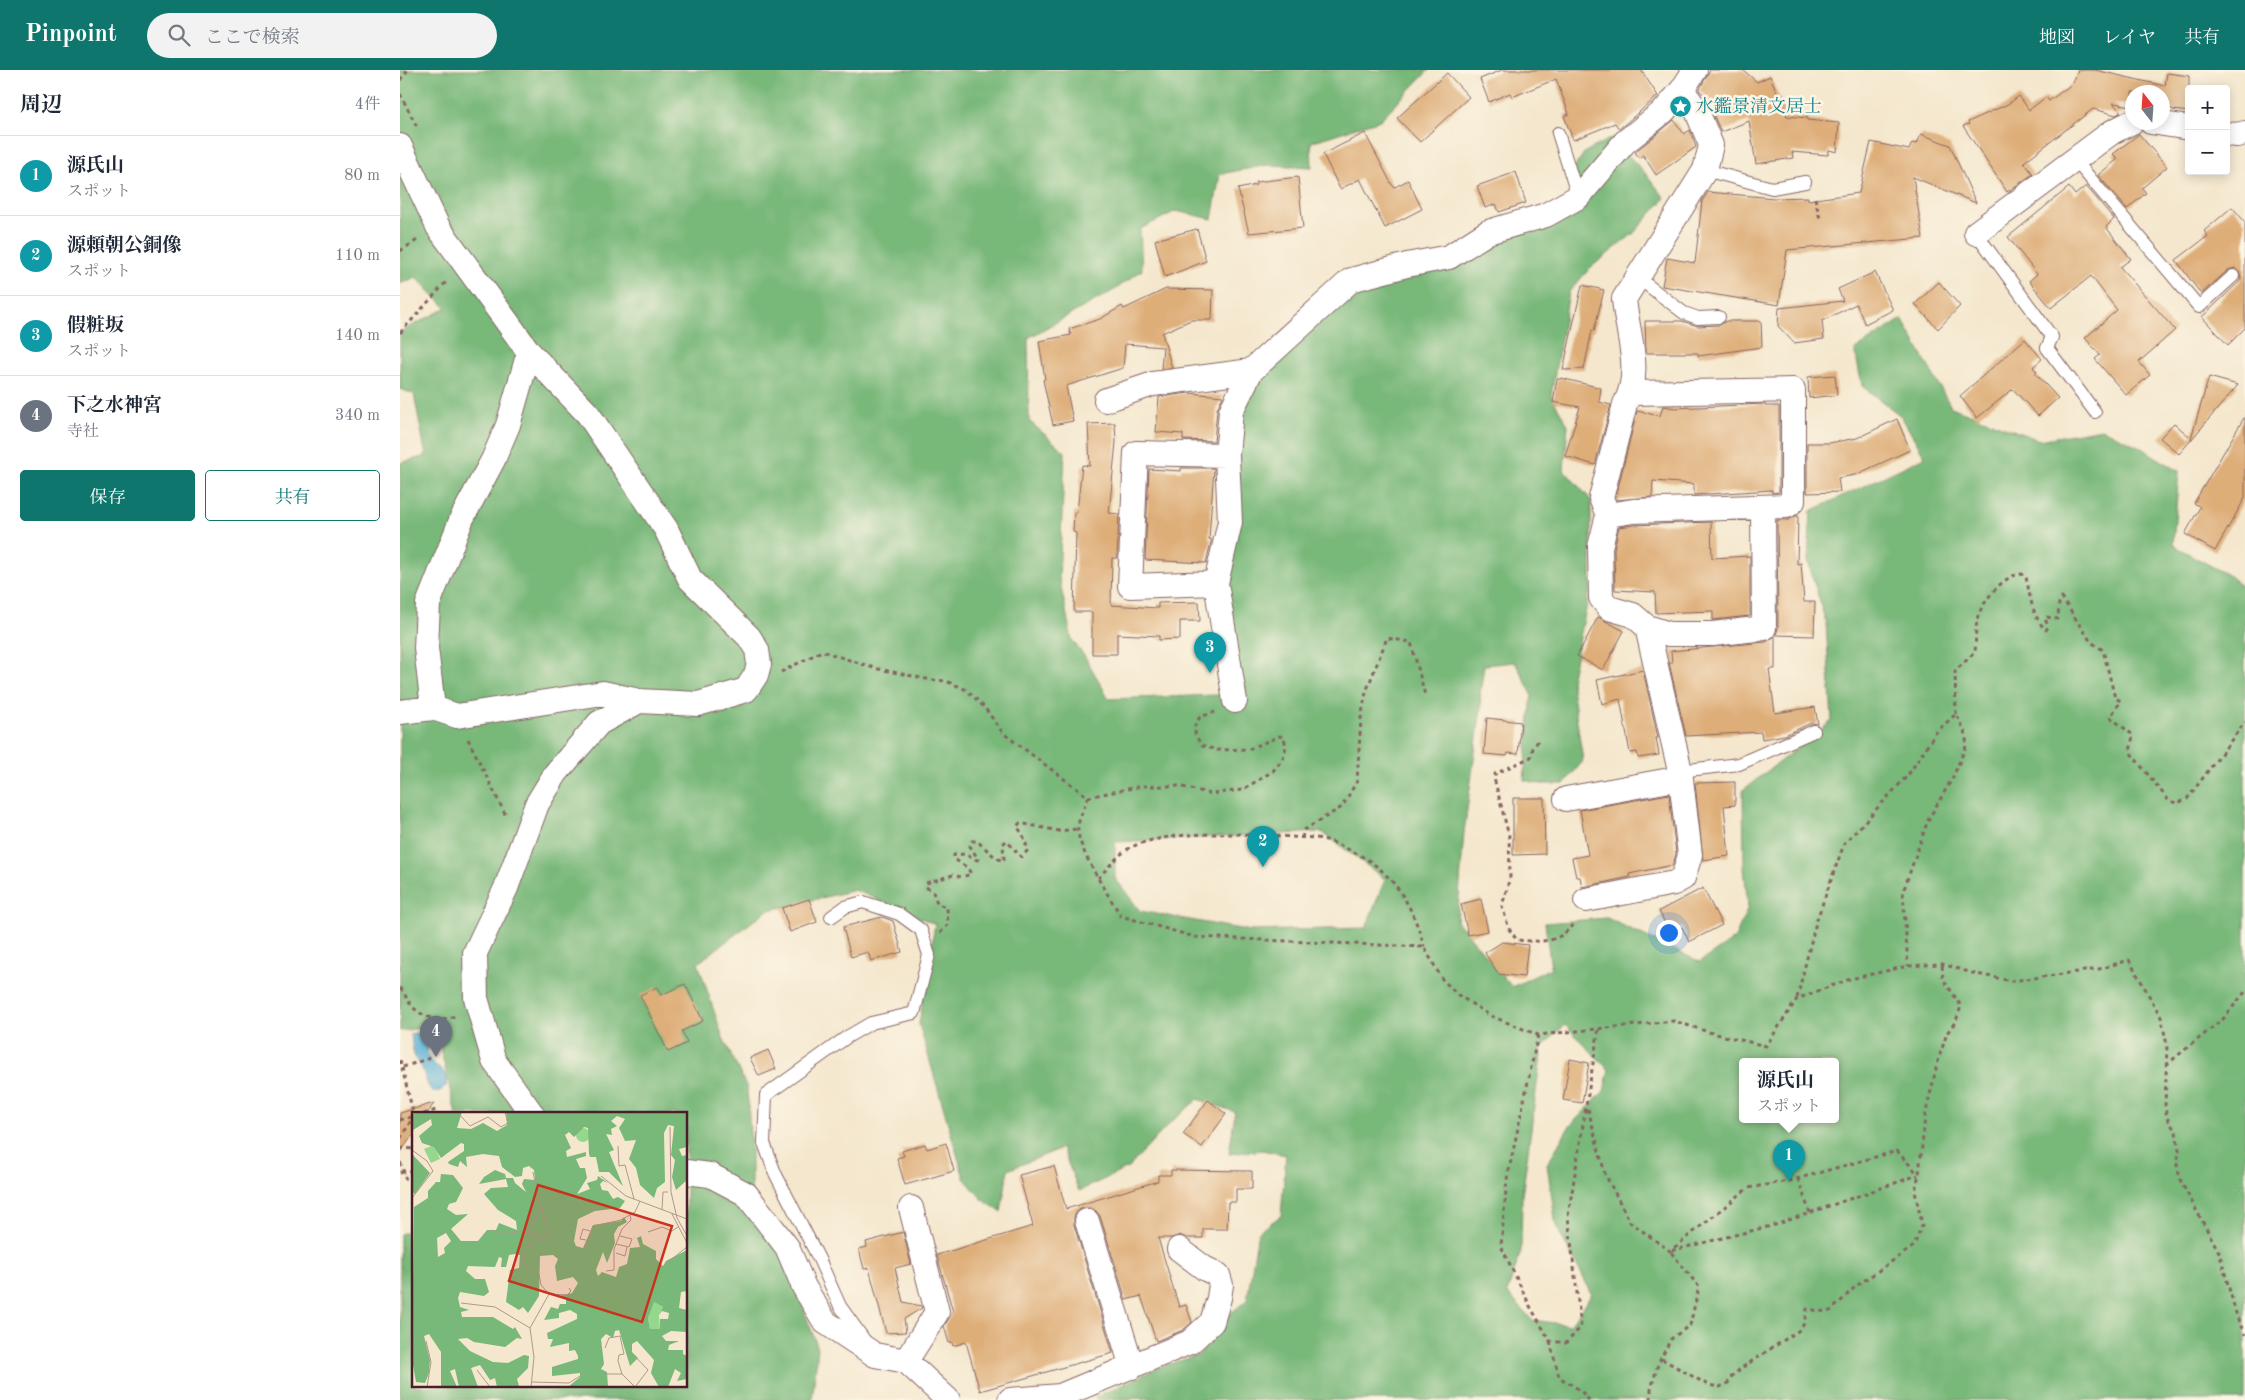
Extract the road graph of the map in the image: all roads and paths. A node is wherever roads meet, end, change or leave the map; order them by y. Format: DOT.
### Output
graph roads {
  1 [pos="408,70"];
  2 [pos="1695,70"];
  3 [pos="400,80"];
  4 [pos="1682,90"];
  5 [pos="2170,125"];
  6 [pos="2125,126"];
  7 [pos="2185,127"];
  8 [pos="1558,133"];
  9 [pos="2230,134"];
  10 [pos="2245,134"];
  11 [pos="400,146"];
  12 [pos="2074,159"];
  13 [pos="1705,170"];
  14 [pos="1805,182"];
  15 [pos="1578,197"];
  16 [pos="1976,233"];
  17 [pos="2233,276"];
  18 [pos="1637,277"];
  19 [pos="446,281"];
  20 [pos="1719,317"];
  21 [pos="400,333"];
  22 [pos="529,352"];
  23 [pos="1251,371"];
  24 [pos="1631,393"];
  25 [pos="1106,400"];
  26 [pos="2095,412"];
  27 [pos="1227,455"];
  28 [pos="1763,507"];
  29 [pos="1608,515"];
  30 [pos="1216,583"];
  31 [pos="1647,627"];
  32 [pos="780,673"];
  33 [pos="1425,695"];
  34 [pos="639,701"];
  35 [pos="1235,701"];
  36 [pos="432,708"];
  37 [pos="400,712"];
  38 [pos="1956,714"];
  39 [pos="456,716"];
  40 [pos="2245,722"];
  41 [pos="1814,731"];
  42 [pos="1538,741"];
  43 [pos="1681,774"];
  44 [pos="1088,797"];
  45 [pos="1566,799"];
  46 [pos="1077,829"];
  47 [pos="1302,838"];
  48 [pos="521,849"];
  49 [pos="1098,878"];
  50 [pos="1586,900"];
  51 [pos="831,917"];
  52 [pos="1424,946"];
  53 [pos="930,955"];
  54 [pos="1942,964"];
  55 [pos="1908,966"];
  56 [pos="400,988"];
  57 [pos="2245,992"];
  58 [pos="1797,999"];
  59 [pos="458,1012"];
  60 [pos="1599,1027"];
  61 [pos="1538,1034"];
  62 [pos="433,1057"];
  63 [pos="400,1060"];
  64 [pos="2165,1065"];
  65 [pos="403,1067"];
  66 [pos="1587,1106"];
  67 [pos="436,1110"];
  68 [pos="413,1112"];
  69 [pos="433,1112"];
  70 [pos="531,1112"];
  71 [pos="412,1124"];
  72 [pos="400,1139"];
  73 [pos="400,1162"];
  74 [pos="688,1172"];
  75 [pos="402,1173"];
  76 [pos="1919,1174"];
  77 [pos="1798,1179"];
  78 [pos="406,1181"];
  79 [pos="911,1208"];
  80 [pos="1810,1213"];
  81 [pos="1087,1221"];
  82 [pos="1179,1249"];
  83 [pos="1670,1251"];
  84 [pos="2245,1335"];
  85 [pos="1550,1341"];
  86 [pos="875,1356"];
  87 [pos="1662,1359"];
  88 [pos="906,1361"];
  89 [pos="1132,1367"];
  90 [pos="948,1400"];
  91 [pos="1010,1400"];
  92 [pos="1589,1400"];
  93 [pos="1651,1400"];
  1 -- 3 [label="path"];
  2 -- 4 [label="street"];
  4 -- 13 [label="street"];
  4 -- 15 [label="street"];
  5 -- 7 [label="street"];
  6 -- 12 [label="street"];
  8 -- 15 [label="lane"];
  9 -- 10 [label="street"];
  11 -- 22 [label="street"];
  12 -- 16 [label="street"];
  12 -- 17 [label="lane"];
  13 -- 14 [label="lane"];
  13 -- 18 [label="street"];
  15 -- 23 [label="street"];
  16 -- 26 [label="lane"];
  18 -- 20 [label="lane"];
  18 -- 24 [label="street"];
  19 -- 21 [label="path"];
  22 -- 34 [label="street"];
  22 -- 36 [label="street"];
  23 -- 25 [label="street"];
  23 -- 27 [label="street"];
  24 -- 28 [label="street"];
  24 -- 29 [label="street"];
  27 -- 30 [label="street"];
  27 -- 30 [label="street"];
  28 -- 29 [label="street"];
  28 -- 31 [label="street"];
  29 -- 31 [label="street"];
  30 -- 35 [label="street"];
  31 -- 43 [label="street"];
  32 -- 44 [label="path"];
  33 -- 47 [label="path"];
  34 -- 39 [label="street"];
  34 -- 48 [label="street"];
  35 -- 44 [label="path"];
  36 -- 37 [label="street"];
  36 -- 39 [label="street"];
  38 -- 40 [label="path"];
  38 -- 55 [label="path"];
  38 -- 58 [label="path"];
  39 -- 48 [label="path"];
  41 -- 43 [label="lane"];
  42 -- 50 [label="path"];
  43 -- 45 [label="street"];
  43 -- 50 [label="street"];
  44 -- 46 [label="path"];
  46 -- 49 [label="path"];
  46 -- 53 [label="path"];
  47 -- 49 [label="path"];
  47 -- 52 [label="path"];
  48 -- 70 [label="street"];
  49 -- 52 [label="path"];
  51 -- 53 [label="lane"];
  52 -- 61 [label="path"];
  53 -- 86 [label="lane"];
  54 -- 55 [label="path"];
  54 -- 64 [label="path"];
  54 -- 76 [label="path"];
  55 -- 58 [label="path"];
  56 -- 59 [label="path"];
  57 -- 64 [label="path"];
  58 -- 60 [label="path"];
  60 -- 61 [label="path"];
  60 -- 66 [label="path"];
  61 -- 85 [label="path"];
  62 -- 65 [label="path"];
  63 -- 65 [label="path"];
  64 -- 84 [label="path"];
  65 -- 68 [label="path"];
  66 -- 83 [label="path"];
  66 -- 85 [label="path"];
  67 -- 69 [label="path"];
  71 -- 72 [label="path"];
  73 -- 75 [label="path"];
  74 -- 86 [label="street"];
  75 -- 78 [label="path"];
  76 -- 77 [label="path"];
  76 -- 80 [label="path"];
  76 -- 87 [label="path"];
  77 -- 80 [label="path"];
  77 -- 83 [label="path"];
  79 -- 88 [label="street"];
  80 -- 83 [label="path"];
  81 -- 89 [label="street"];
  82 -- 89 [label="street"];
  83 -- 93 [label="path"];
  85 -- 92 [label="path"];
  86 -- 88 [label="street"];
  88 -- 90 [label="street"];
  89 -- 91 [label="street"];
}
